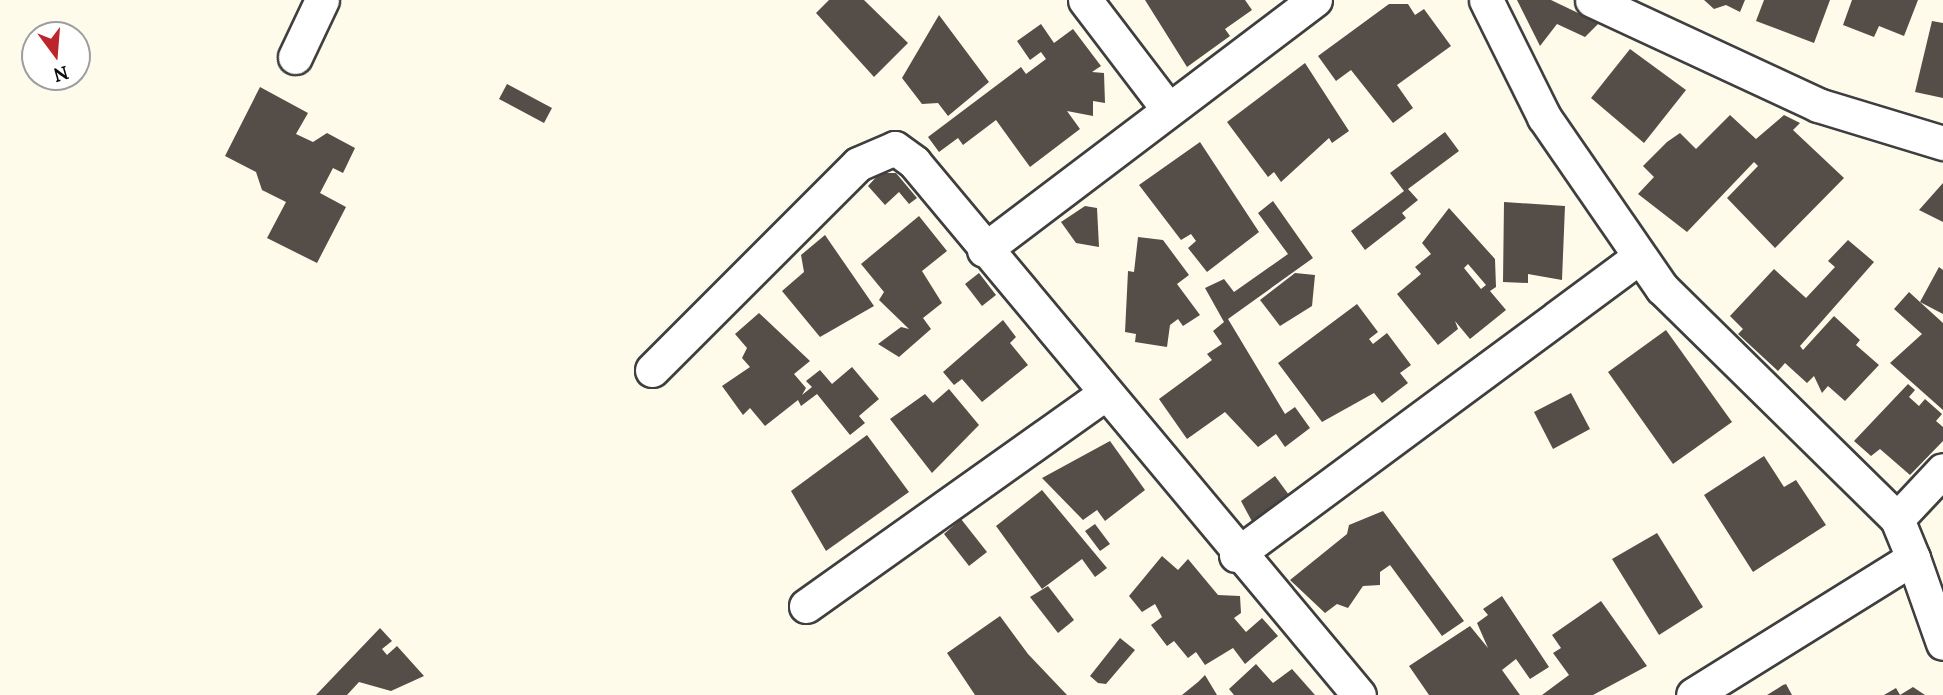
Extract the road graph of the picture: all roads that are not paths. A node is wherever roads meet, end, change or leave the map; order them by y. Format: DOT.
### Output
graph roads {
  1 [pos="322,0"];
  2 [pos="1085,0"];
  3 [pos="1315,0"];
  4 [pos="1486,0"];
  5 [pos="1592,0"];
  6 [pos="295,57"];
  7 [pos="1168,109"];
  8 [pos="1943,143"];
  9 [pos="984,250"];
  10 [pos="1639,257"];
  11 [pos="652,370"];
  12 [pos="1104,394"];
  13 [pos="1943,470"];
  14 [pos="1897,519"];
  15 [pos="1237,555"];
  16 [pos="1913,558"];
  17 [pos="806,606"];
  18 [pos="1943,643"];
  19 [pos="1359,695"];
  20 [pos="1693,695"];
  1 -- 6 [label="street"];
  2 -- 7 [label="street"];
  3 -- 7 [label="street"];
  4 -- 10 [label="street"];
  5 -- 8 [label="street"];
  7 -- 9 [label="street"];
  9 -- 11 [label="street"];
  9 -- 12 [label="street"];
  10 -- 14 [label="street"];
  10 -- 15 [label="street"];
  12 -- 15 [label="street"];
  12 -- 17 [label="street"];
  13 -- 14 [label="street"];
  14 -- 16 [label="street"];
  15 -- 19 [label="street"];
  16 -- 18 [label="street"];
  16 -- 20 [label="street"];
}
